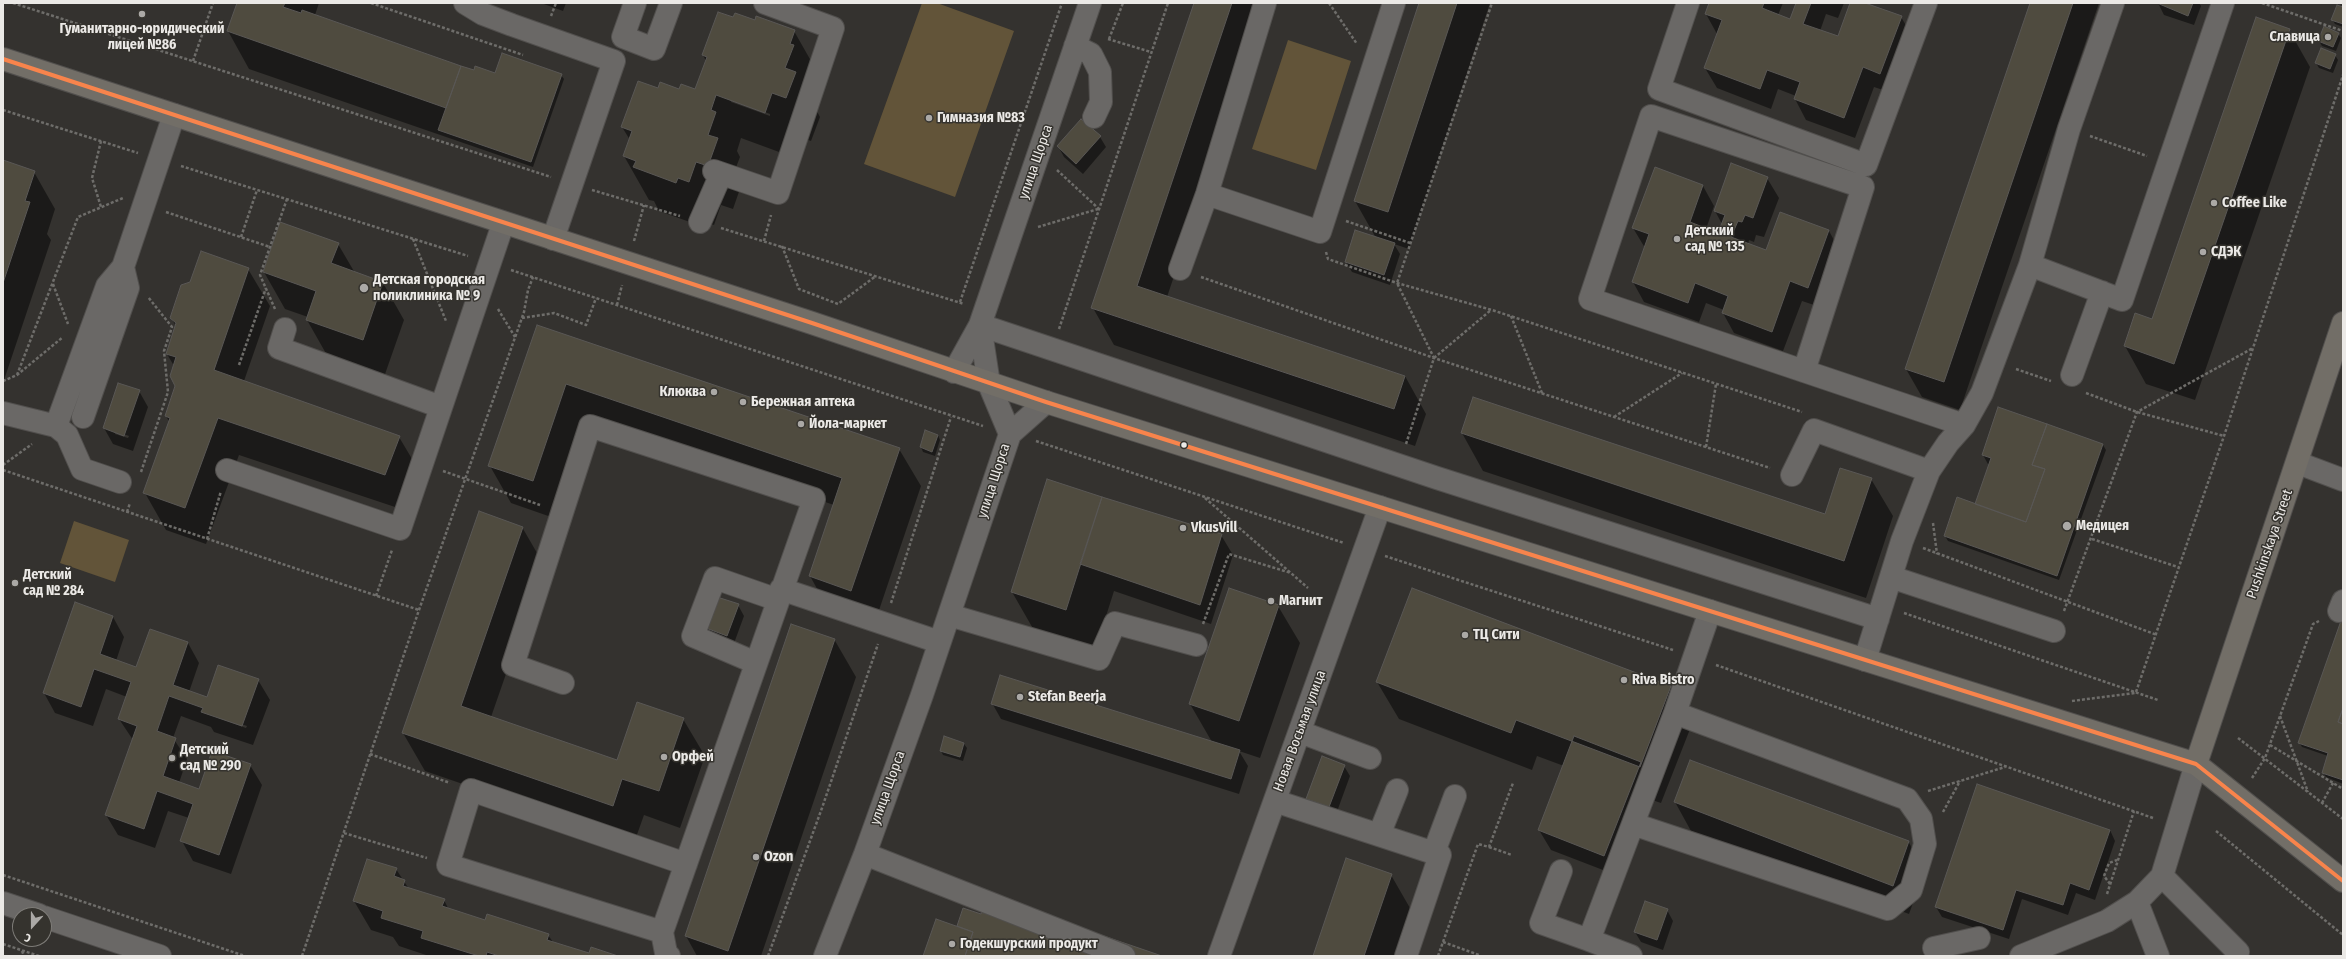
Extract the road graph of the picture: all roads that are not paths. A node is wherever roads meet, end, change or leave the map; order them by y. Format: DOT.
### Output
graph roads {
  1 [pos="635,3"];
  2 [pos="671,3"];
  3 [pos="765,3"];
  4 [pos="1090,3"];
  5 [pos="1266,3"];
  6 [pos="1394,3"];
  7 [pos="1688,3"];
  8 [pos="1926,3"];
  9 [pos="2113,3"];
  10 [pos="2223,3"];
  11 [pos="477,7"];
  12 [pos="623,37"];
  13 [pos="1078,37"];
  14 [pos="3,59"];
  15 [pos="614,61"];
  16 [pos="174,115"];
  17 [pos="1094,117"];
  18 [pos="1207,194"];
  19 [pos="700,222"];
  20 [pos="504,224"];
  21 [pos="553,240"];
  22 [pos="2030,265"];
  23 [pos="123,267"];
  24 [pos="1180,269"];
  25 [pos="2102,292"];
  26 [pos="2343,324"];
  27 [pos="980,325"];
  28 [pos="285,329"];
  29 [pos="1804,371"];
  30 [pos="954,372"];
  31 [pos="2070,383"];
  32 [pos="990,384"];
  33 [pos="1046,402"];
  34 [pos="441,407"];
  35 [pos="3,413"];
  36 [pos="83,417"];
  37 [pos="1964,425"];
  38 [pos="56,426"];
  39 [pos="1010,434"];
  40 [pos="2298,463"];
  41 [pos="227,470"];
  42 [pos="1929,471"];
  43 [pos="1792,475"];
  44 [pos="2343,480"];
  45 [pos="130,484"];
  46 [pos="1380,507"];
  47 [pos="1891,577"];
  48 [pos="780,594"];
  49 [pos="1710,611"];
  50 [pos="949,615"];
  51 [pos="1878,619"];
  52 [pos="2054,631"];
  53 [pos="939,642"];
  54 [pos="1196,645"];
  55 [pos="1865,660"];
  56 [pos="756,663"];
  57 [pos="563,683"];
  58 [pos="1675,713"];
  59 [pos="1300,732"];
  60 [pos="1370,758"];
  61 [pos="2196,764"];
  62 [pos="1397,790"];
  63 [pos="1455,796"];
  64 [pos="1275,800"];
  65 [pos="1633,824"];
  66 [pos="1379,835"];
  67 [pos="1434,852"];
  68 [pos="864,854"];
  69 [pos="686,864"];
  70 [pos="1561,871"];
  71 [pos="2162,876"];
  72 [pos="2343,881"];
  73 [pos="2137,902"];
  74 [pos="3,903"];
  75 [pos="15,907"];
  76 [pos="52,920"];
  77 [pos="662,932"];
  78 [pos="1979,938"];
  79 [pos="1590,940"];
  80 [pos="132,951"];
  81 [pos="1931,953"];
  82 [pos="2239,955"];
  83 [pos="160,956"];
  84 [pos="669,956"];
  85 [pos="825,956"];
  86 [pos="1124,956"];
  87 [pos="1219,956"];
  88 [pos="1406,956"];
  89 [pos="1631,956"];
  90 [pos="2021,956"];
  91 [pos="2158,956"];
  1 -- 12 [label="street"];
  2 -- 12 [label="street"];
  3 -- 19 [label="street"];
  4 -- 13 [label="street, улица Щорса"];
  5 -- 18 [label="street"];
  6 -- 18 [label="street"];
  7 -- 8 [label="street"];
  9 -- 22 [label="street"];
  10 -- 25 [label="street"];
  11 -- 15 [label="street"];
  12 -- 15 [label="street"];
  13 -- 17 [label="street"];
  13 -- 27 [label="street, улица Щорса"];
  14 -- 16 [label="main road"];
  15 -- 21 [label="street"];
  16 -- 20 [label="main road"];
  16 -- 23 [label="street"];
  18 -- 24 [label="street"];
  20 -- 21 [label="main road"];
  20 -- 34 [label="street"];
  21 -- 30 [label="main road"];
  22 -- 25 [label="street"];
  22 -- 37 [label="street"];
  23 -- 36 [label="street"];
  23 -- 38 [label="street"];
  25 -- 31 [label="street"];
  26 -- 40 [label="main road, Pushkinskaya Street"];
  27 -- 30 [label="street"];
  27 -- 32 [label="street, улица Щорса"];
  27 -- 51 [label="street"];
  28 -- 34 [label="street"];
  29 -- 29 [label="street"];
  29 -- 37 [label="street"];
  30 -- 32 [label="main road"];
  32 -- 33 [label="main road"];
  32 -- 39 [label="street, улица Щорса"];
  33 -- 39 [label="street"];
  33 -- 46 [label="main road"];
  34 -- 41 [label="street"];
  35 -- 38 [label="street"];
  37 -- 42 [label="street"];
  38 -- 45 [label="street"];
  39 -- 50 [label="street, улица Щорса"];
  40 -- 44 [label="street"];
  40 -- 61 [label="main road, Pushkinskaya Street"];
  42 -- 43 [label="street"];
  42 -- 47 [label="street"];
  46 -- 49 [label="main road"];
  46 -- 59 [label="street, Новая Восьмая улица"];
  47 -- 51 [label="street"];
  47 -- 52 [label="street"];
  48 -- 53 [label="street"];
  48 -- 56 [label="street"];
  48 -- 56 [label="street"];
  48 -- 57 [label="street"];
  49 -- 55 [label="main road"];
  49 -- 58 [label="street"];
  50 -- 53 [label="street, улица Щорса"];
  50 -- 54 [label="street"];
  51 -- 55 [label="street"];
  53 -- 68 [label="street, улица Щорса"];
  55 -- 61 [label="main road"];
  56 -- 69 [label="street"];
  58 -- 65 [label="street"];
  58 -- 65 [label="street"];
  59 -- 60 [label="street"];
  59 -- 64 [label="street, Новая Восьмая улица"];
  61 -- 71 [label="street"];
  61 -- 72 [label="main road"];
  62 -- 66 [label="street"];
  63 -- 67 [label="street"];
  64 -- 66 [label="street"];
  64 -- 87 [label="street, Новая Восьмая улица"];
  65 -- 79 [label="street"];
  66 -- 67 [label="street"];
  67 -- 88 [label="street"];
  68 -- 85 [label="street, улица Щорса"];
  68 -- 86 [label="street"];
  69 -- 77 [label="street"];
  69 -- 77 [label="street"];
  70 -- 79 [label="street"];
  71 -- 73 [label="street"];
  71 -- 82 [label="street"];
  73 -- 90 [label="street"];
  73 -- 91 [label="street"];
  74 -- 75 [label="street"];
  76 -- 80 [label="street"];
  77 -- 84 [label="street"];
  78 -- 81 [label="street"];
  79 -- 89 [label="street"];
  80 -- 83 [label="street"];
}
